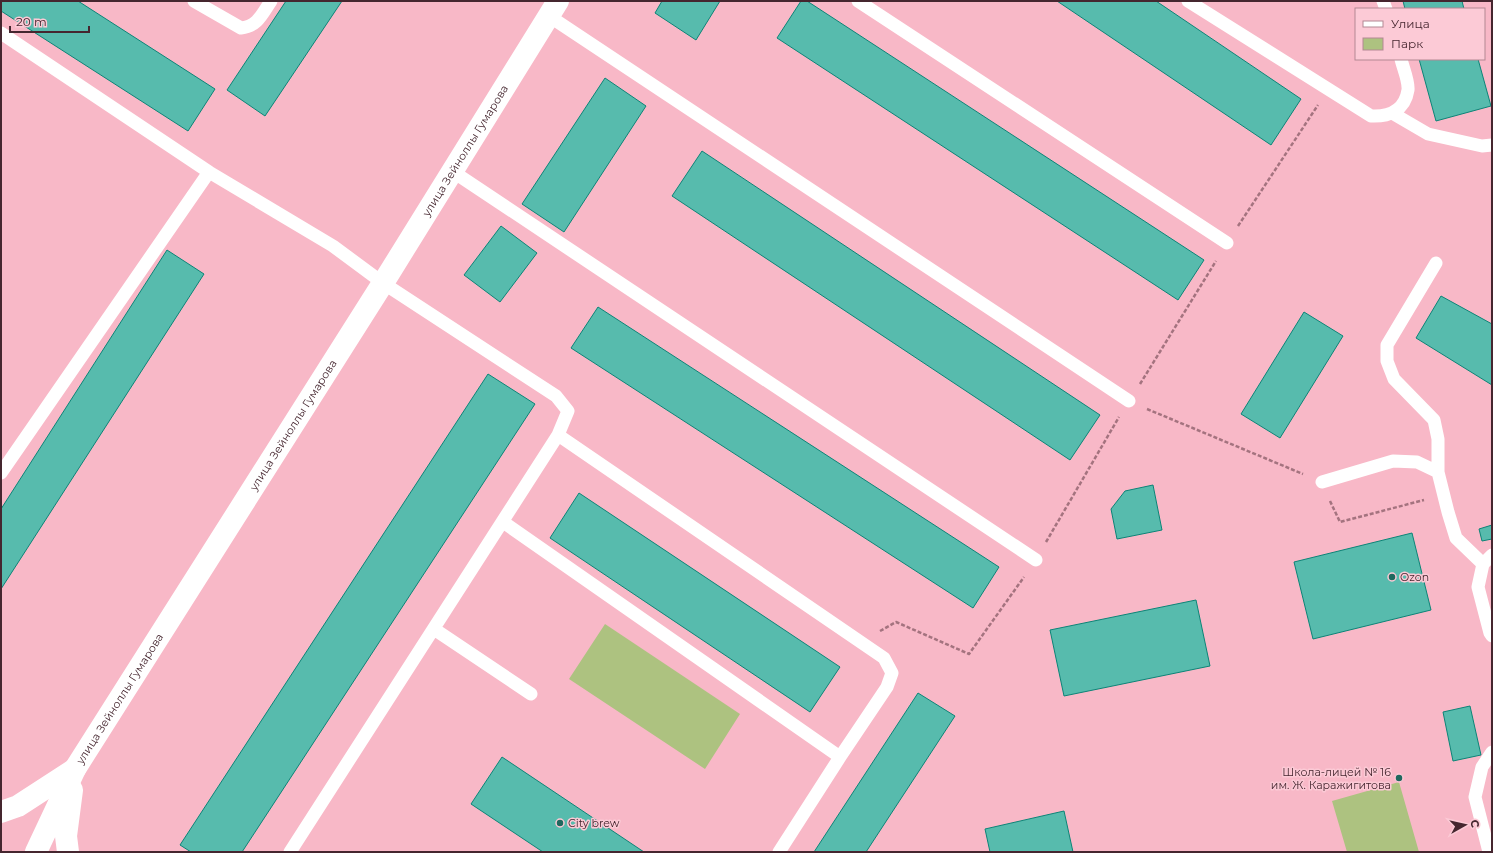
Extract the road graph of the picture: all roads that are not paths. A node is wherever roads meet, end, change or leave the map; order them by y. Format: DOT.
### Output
graph roads {
  1 [pos="194,1"];
  2 [pos="271,1"];
  3 [pos="858,1"];
  4 [pos="1188,1"];
  5 [pos="553,8"];
  6 [pos="1,33"];
  7 [pos="1401,60"];
  8 [pos="1392,114"];
  9 [pos="1492,145"];
  10 [pos="452,171"];
  11 [pos="209,172"];
  12 [pos="1227,243"];
  13 [pos="1436,263"];
  14 [pos="383,283"];
  15 [pos="1129,401"];
  16 [pos="558,435"];
  17 [pos="5,458"];
  18 [pos="1438,472"];
  19 [pos="1,473"];
  20 [pos="1322,482"];
  21 [pos="503,522"];
  22 [pos="1492,555"];
  23 [pos="1036,560"];
  24 [pos="1483,564"];
  25 [pos="434,629"];
  26 [pos="1492,636"];
  27 [pos="531,694"];
  28 [pos="1492,752"];
  29 [pos="840,757"];
  30 [pos="75,769"];
  31 [pos="1,812"];
  32 [pos="36,852"];
  33 [pos="68,852"];
  34 [pos="290,852"];
  35 [pos="779,852"];
  36 [pos="1489,852"];
  1 -- 2 [label="lane"];
  3 -- 12 [label="lane"];
  4 -- 8 [label="lane"];
  5 -- 10 [label="main road, улица Зейноллы Гумарова"];
  5 -- 15 [label="lane"];
  6 -- 11 [label="lane"];
  7 -- 8 [label="lane"];
  8 -- 9 [label="lane"];
  10 -- 14 [label="main road, улица Зейноллы Гумарова"];
  10 -- 23 [label="lane"];
  11 -- 14 [label="lane"];
  11 -- 17 [label="lane"];
  13 -- 18 [label="lane"];
  14 -- 16 [label="lane"];
  14 -- 30 [label="main road, улица Зейноллы Гумарова"];
  16 -- 21 [label="lane"];
  16 -- 29 [label="lane"];
  17 -- 19 [label="lane"];
  18 -- 20 [label="lane"];
  18 -- 24 [label="lane"];
  21 -- 25 [label="lane"];
  21 -- 29 [label="lane"];
  22 -- 24 [label="lane"];
  24 -- 26 [label="lane"];
  25 -- 27 [label="lane"];
  25 -- 34 [label="lane"];
  28 -- 36 [label="lane"];
  29 -- 35 [label="lane"];
  30 -- 31 [label="main road"];
  30 -- 32 [label="main road, улица Зейноллы Гумарова"];
  30 -- 33 [label="main road"];
}
